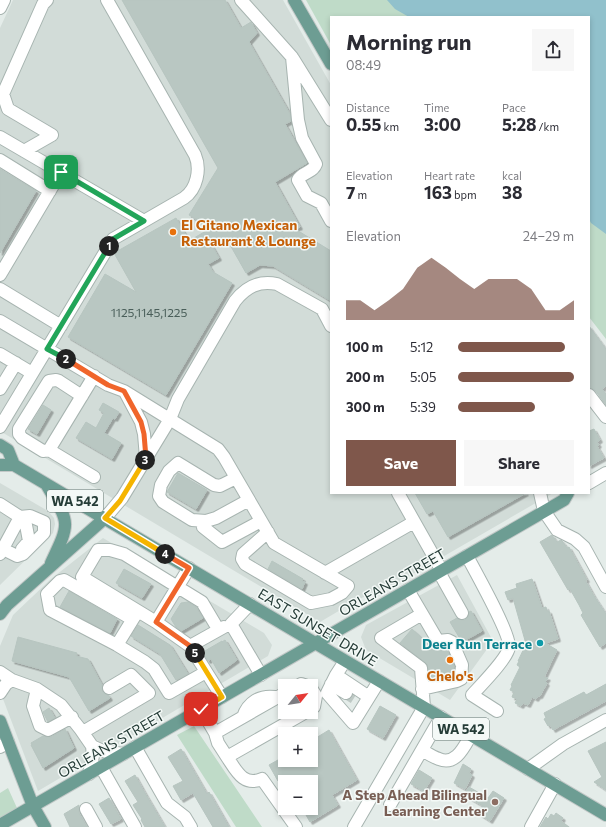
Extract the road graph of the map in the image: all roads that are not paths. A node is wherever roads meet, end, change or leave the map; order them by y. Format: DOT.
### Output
graph roads {
  1 [pos="4,0"];
  2 [pos="48,0"];
  3 [pos="108,0"];
  4 [pos="241,0"];
  5 [pos="294,0"];
  6 [pos="0,8"];
  7 [pos="292,57"];
  8 [pos="330,62"];
  9 [pos="330,118"];
  10 [pos="0,136"];
  11 [pos="24,151"];
  12 [pos="0,160"];
  13 [pos="61,172"];
  14 [pos="50,191"];
  15 [pos="330,219"];
  16 [pos="144,221"];
  17 [pos="0,276"];
  18 [pos="0,289"];
  19 [pos="0,320"];
  20 [pos="330,324"];
  21 [pos="60,326"];
  22 [pos="47,349"];
  23 [pos="0,354"];
  24 [pos="16,363"];
  25 [pos="32,373"];
  26 [pos="94,376"];
  27 [pos="0,389"];
  28 [pos="124,391"];
  29 [pos="82,396"];
  30 [pos="590,396"];
  31 [pos="606,417"];
  32 [pos="170,419"];
  33 [pos="0,427"];
  34 [pos="0,445"];
  35 [pos="49,450"];
  36 [pos="146,458"];
  37 [pos="0,465"];
  38 [pos="14,465"];
  39 [pos="94,477"];
  40 [pos="605,477"];
  41 [pos="236,478"];
  42 [pos="46,483"];
  43 [pos="590,483"];
  44 [pos="399,494"];
  45 [pos="540,494"];
  46 [pos="567,494"];
  47 [pos="249,500"];
  48 [pos="0,504"];
  49 [pos="544,511"];
  50 [pos="20,518"];
  51 [pos="105,518"];
  52 [pos="206,521"];
  53 [pos="261,521"];
  54 [pos="414,522"];
  55 [pos="268,532"];
  56 [pos="3,549"];
  57 [pos="467,556"];
  58 [pos="49,567"];
  59 [pos="189,568"];
  60 [pos="440,571"];
  61 [pos="325,573"];
  62 [pos="178,586"];
  63 [pos="606,587"];
  64 [pos="408,590"];
  65 [pos="250,604"];
  66 [pos="462,613"];
  67 [pos="0,614"];
  68 [pos="422,614"];
  69 [pos="135,615"];
  70 [pos="156,622"];
  71 [pos="231,624"];
  72 [pos="218,629"];
  73 [pos="316,643"];
  74 [pos="117,645"];
  75 [pos="190,646"];
  76 [pos="345,661"];
  77 [pos="0,672"];
  78 [pos="206,672"];
  79 [pos="261,675"];
  80 [pos="12,680"];
  81 [pos="333,680"];
  82 [pos="379,680"];
  83 [pos="109,688"];
  84 [pos="422,688"];
  85 [pos="38,689"];
  86 [pos="0,693"];
  87 [pos="278,695"];
  88 [pos="222,697"];
  89 [pos="358,698"];
  90 [pos="424,707"];
  91 [pos="201,709"];
  92 [pos="497,711"];
  93 [pos="72,717"];
  94 [pos="441,717"];
  95 [pos="294,719"];
  96 [pos="606,720"];
  97 [pos="0,721"];
  98 [pos="83,732"];
  99 [pos="215,733"];
  100 [pos="471,735"];
  101 [pos="4,744"];
  102 [pos="92,746"];
  103 [pos="135,747"];
  104 [pos="422,750"];
  105 [pos="123,754"];
  106 [pos="227,757"];
  107 [pos="101,767"];
  108 [pos="528,769"];
  109 [pos="89,774"];
  110 [pos="554,784"];
  111 [pos="390,805"];
  112 [pos="33,806"];
  113 [pos="86,809"];
  114 [pos="606,815"];
  115 [pos="0,825"];
  116 [pos="45,827"];
  117 [pos="96,827"];
  118 [pos="135,827"];
  119 [pos="191,827"];
  120 [pos="296,827"];
  121 [pos="354,827"];
  122 [pos="531,827"];
  1 -- 6 [label="street"];
  2 -- 11 [label="street"];
  3 -- 16 [label="street"];
  4 -- 7 [label="street"];
  5 -- 8 [label="main road"];
  7 -- 9 [label="street"];
  7 -- 15 [label="street"];
  10 -- 11 [label="street"];
  11 -- 13 [label="street"];
  12 -- 14 [label="street"];
  13 -- 14 [label="street"];
  13 -- 16 [label="street"];
  14 -- 17 [label="street"];
  16 -- 21 [label="street"];
  18 -- 21 [label="street"];
  19 -- 22 [label="street"];
  20 -- 32 [label="street"];
  21 -- 22 [label="street"];
  22 -- 25 [label="street"];
  22 -- 26 [label="street"];
  23 -- 24 [label="street"];
  24 -- 25 [label="street"];
  24 -- 27 [label="street"];
  25 -- 33 [label="street"];
  26 -- 28 [label="street"];
  26 -- 29 [label="street"];
  28 -- 32 [label="street"];
  28 -- 36 [label="street"];
  29 -- 35 [label="street"];
  29 -- 35 [label="street"];
  30 -- 31 [label="street"];
  32 -- 36 [label="street"];
  32 -- 41 [label="street"];
  34 -- 38 [label="main road"];
  35 -- 39 [label="street"];
  36 -- 51 [label="street"];
  37 -- 38 [label="main road, EAST SUNSET DRIVE / WA 542"];
  38 -- 42 [label="main road, EAST SUNSET DRIVE / WA 542"];
  40 -- 43 [label="street"];
  41 -- 47 [label="street"];
  41 -- 52 [label="street"];
  42 -- 51 [label="main road, EAST SUNSET DRIVE / WA 542"];
  42 -- 58 [label="main road"];
  44 -- 54 [label="street"];
  45 -- 49 [label="street"];
  46 -- 49 [label="main road, ORLEANS STREET"];
  47 -- 52 [label="street"];
  47 -- 53 [label="street"];
  48 -- 50 [label="street"];
  49 -- 57 [label="main road, ORLEANS STREET"];
  49 -- 63 [label="street"];
  50 -- 56 [label="street"];
  50 -- 56 [label="street"];
  50 -- 56 [label="street"];
  51 -- 58 [label="main road"];
  51 -- 59 [label="main road, EAST SUNSET DRIVE / WA 542"];
  52 -- 53 [label="street"];
  53 -- 55 [label="street"];
  54 -- 60 [label="street"];
  54 -- 61 [label="street"];
  55 -- 61 [label="street"];
  55 -- 61 [label="street"];
  57 -- 60 [label="main road, ORLEANS STREET"];
  57 -- 92 [label="street"];
  58 -- 67 [label="main road"];
  59 -- 62 [label="street"];
  59 -- 65 [label="main road, EAST SUNSET DRIVE / WA 542"];
  60 -- 64 [label="main road, ORLEANS STREET"];
  60 -- 66 [label="street"];
  62 -- 69 [label="street"];
  62 -- 70 [label="street"];
  62 -- 72 [label="street"];
  64 -- 68 [label="street"];
  64 -- 73 [label="main road, ORLEANS STREET"];
  65 -- 71 [label="street"];
  65 -- 73 [label="main road, EAST SUNSET DRIVE / WA 542"];
  68 -- 84 [label="street"];
  68 -- 84 [label="street"];
  69 -- 70 [label="street"];
  69 -- 74 [label="street"];
  69 -- 74 [label="street"];
  70 -- 75 [label="street"];
  71 -- 72 [label="street"];
  71 -- 79 [label="street"];
  72 -- 75 [label="street"];
  73 -- 76 [label="main road, EAST SUNSET DRIVE / WA 542"];
  73 -- 79 [label="main road, ORLEANS STREET"];
  74 -- 78 [label="street"];
  75 -- 78 [label="street"];
  76 -- 81 [label="street"];
  76 -- 82 [label="main road, EAST SUNSET DRIVE / WA 542"];
  77 -- 80 [label="street"];
  78 -- 88 [label="street"];
  79 -- 88 [label="main road, ORLEANS STREET"];
  80 -- 85 [label="street"];
  80 -- 86 [label="street"];
  81 -- 89 [label="street"];
  81 -- 89 [label="street"];
  81 -- 89 [label="street"];
  82 -- 89 [label="street"];
  82 -- 90 [label="main road, EAST SUNSET DRIVE / WA 542"];
  83 -- 98 [label="street"];
  84 -- 90 [label="street"];
  85 -- 93 [label="street"];
  85 -- 93 [label="street"];
  87 -- 99 [label="street"];
  88 -- 91 [label="main road, ORLEANS STREET"];
  90 -- 94 [label="main road, EAST SUNSET DRIVE / WA 542"];
  90 -- 121 [label="street"];
  91 -- 99 [label="street"];
  91 -- 103 [label="main road, ORLEANS STREET"];
  93 -- 98 [label="street"];
  94 -- 100 [label="main road, EAST SUNSET DRIVE / WA 542"];
  94 -- 104 [label="street"];
  95 -- 106 [label="street"];
  96 -- 108 [label="street"];
  97 -- 101 [label="main road"];
  98 -- 102 [label="street"];
  99 -- 106 [label="street"];
  100 -- 104 [label="street"];
  100 -- 108 [label="main road, EAST SUNSET DRIVE / WA 542"];
  101 -- 112 [label="main road"];
  102 -- 105 [label="street"];
  102 -- 109 [label="street"];
  103 -- 105 [label="main road, ORLEANS STREET"];
  103 -- 119 [label="street"];
  104 -- 111 [label="street"];
  105 -- 107 [label="main road, ORLEANS STREET"];
  106 -- 120 [label="street"];
  107 -- 109 [label="main road, ORLEANS STREET"];
  107 -- 118 [label="street"];
  108 -- 110 [label="main road, EAST SUNSET DRIVE / WA 542"];
  109 -- 112 [label="main road, ORLEANS STREET"];
  110 -- 114 [label="main road, EAST SUNSET DRIVE / WA 542"];
  110 -- 122 [label="street"];
  112 -- 115 [label="main road, ORLEANS STREET"];
  112 -- 116 [label="main road"];
  113 -- 117 [label="street"];
}
